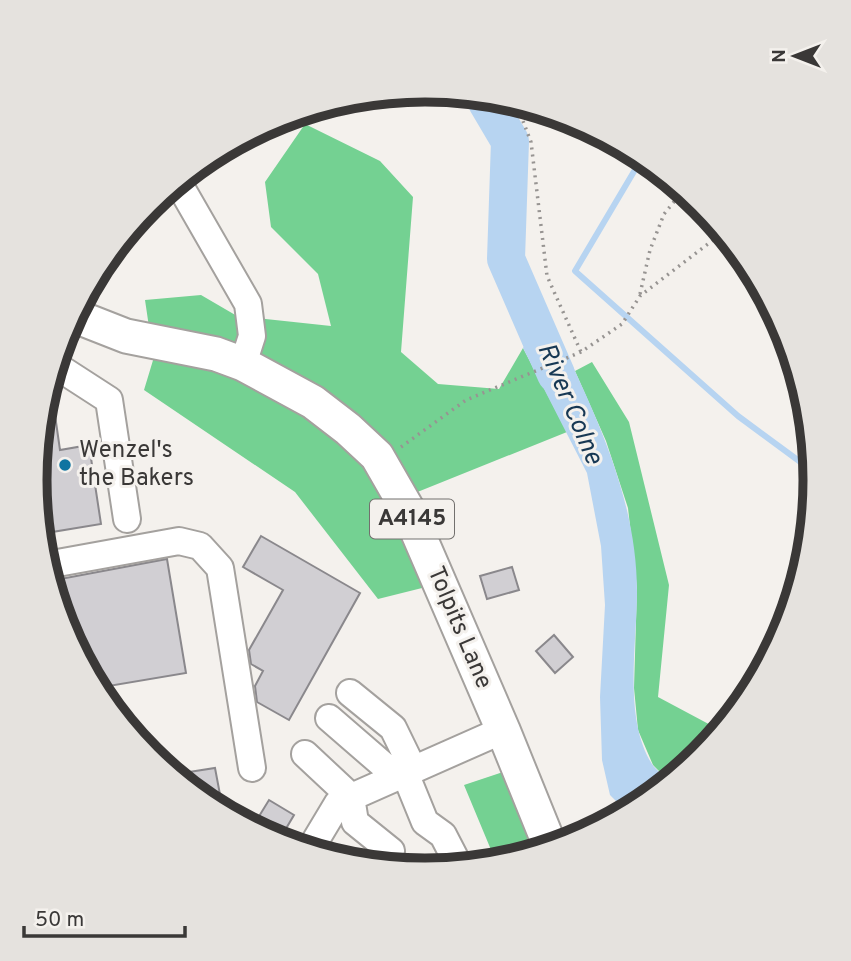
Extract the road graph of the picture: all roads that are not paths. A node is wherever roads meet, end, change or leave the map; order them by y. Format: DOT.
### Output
graph roads {
  1 [pos="183,190"];
  2 [pos="83,319"];
  3 [pos="243,364"];
  4 [pos="64,371"];
  5 [pos="127,519"];
  6 [pos="57,563"];
  7 [pos="350,693"];
  8 [pos="329,718"];
  9 [pos="503,730"];
  10 [pos="305,754"];
  11 [pos="252,768"];
  12 [pos="405,773"];
  13 [pos="351,797"];
  14 [pos="547,839"];
  15 [pos="315,842"];
  16 [pos="391,850"];
  17 [pos="455,858"];
  1 -- 3 [label="lane"];
  2 -- 3 [label="main road, Tolpits Lane / A4145"];
  3 -- 9 [label="main road, Tolpits Lane / A4145"];
  4 -- 5 [label="lane"];
  6 -- 11 [label="lane"];
  7 -- 12 [label="lane"];
  8 -- 12 [label="lane"];
  9 -- 12 [label="lane"];
  9 -- 14 [label="main road, Tolpits Lane / A4145"];
  10 -- 13 [label="lane"];
  12 -- 13 [label="lane"];
  12 -- 17 [label="lane"];
  13 -- 15 [label="lane"];
  13 -- 16 [label="lane"];
}
